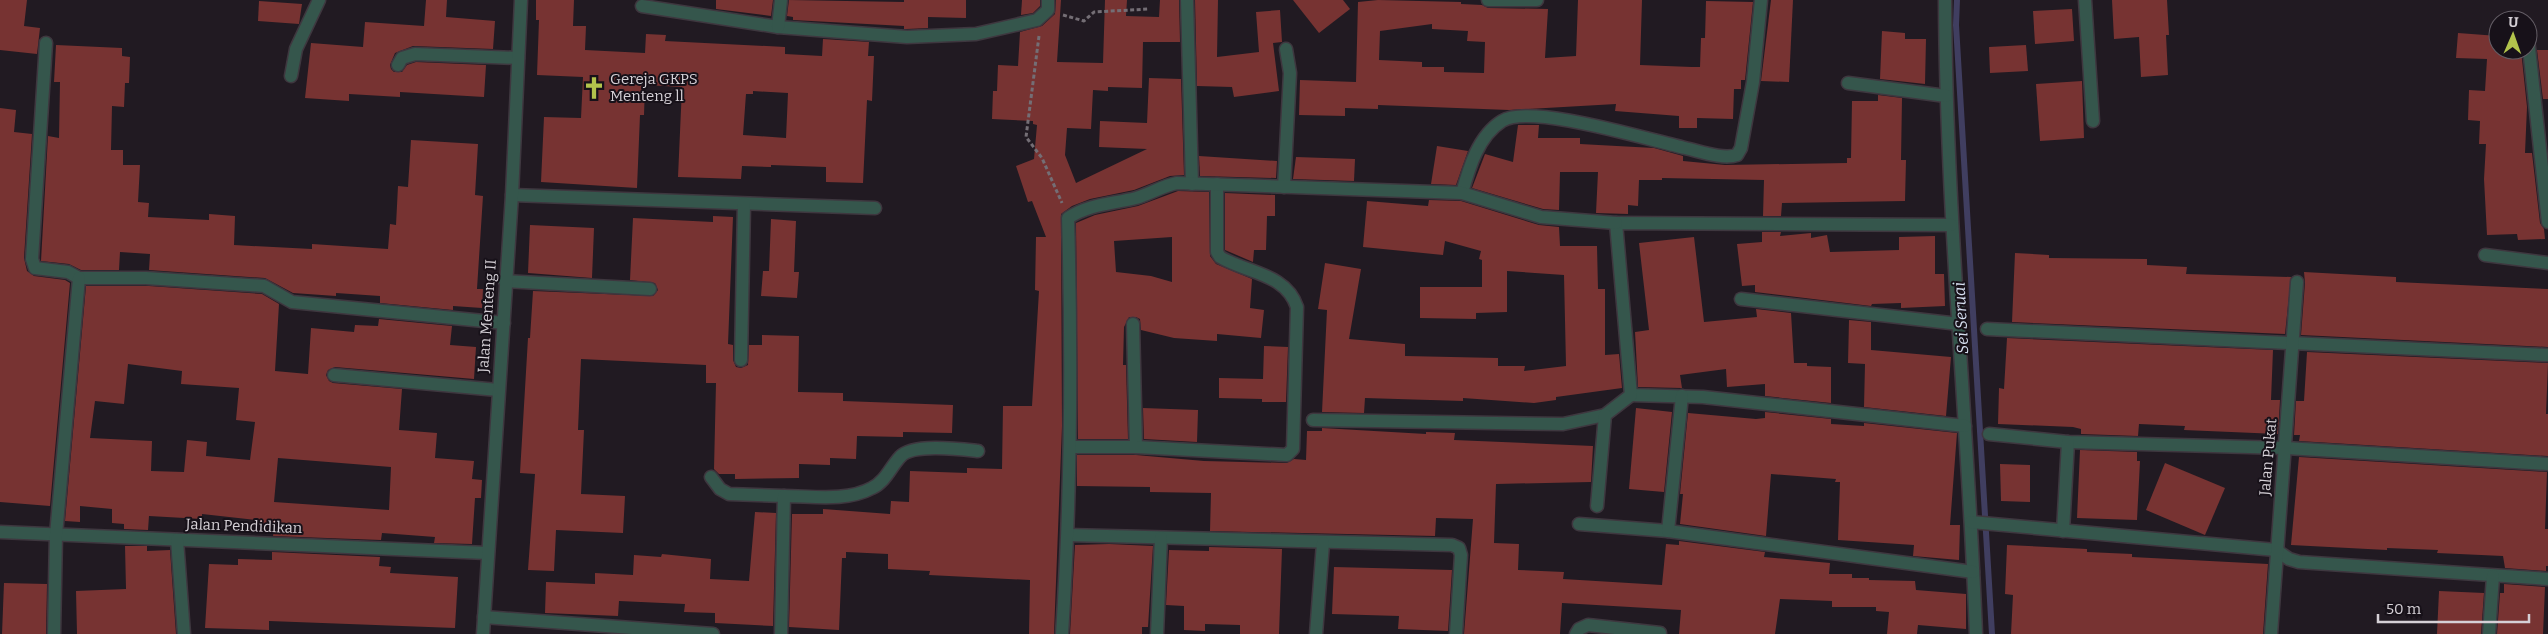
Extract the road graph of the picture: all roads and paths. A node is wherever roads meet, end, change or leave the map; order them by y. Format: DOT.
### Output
graph roads {
  1 [pos="319,0"];
  2 [pos="521,0"];
  3 [pos="781,0"];
  4 [pos="1187,0"];
  5 [pos="1488,0"];
  6 [pos="1537,0"];
  7 [pos="1761,0"];
  8 [pos="1945,0"];
  9 [pos="2085,0"];
  10 [pos="1048,5"];
  11 [pos="642,6"];
  12 [pos="1149,9"];
  13 [pos="1037,20"];
  14 [pos="778,27"];
  15 [pos="46,43"];
  16 [pos="1286,49"];
  17 [pos="518,58"];
  18 [pos="2530,60"];
  19 [pos="398,65"];
  20 [pos="291,76"];
  21 [pos="1848,83"];
  22 [pos="1946,96"];
  23 [pos="2093,121"];
  24 [pos="1192,184"];
  25 [pos="1217,184"];
  26 [pos="1284,187"];
  27 [pos="1462,193"];
  28 [pos="512,195"];
  29 [pos="744,204"];
  30 [pos="874,208"];
  31 [pos="1068,218"];
  32 [pos="2548,222"];
  33 [pos="1616,223"];
  34 [pos="1951,225"];
  35 [pos="2485,255"];
  36 [pos="2548,264"];
  37 [pos="79,278"];
  38 [pos="505,281"];
  39 [pos="2297,282"];
  40 [pos="650,289"];
  41 [pos="1741,299"];
  42 [pos="504,323"];
  43 [pos="1132,324"];
  44 [pos="1959,324"];
  45 [pos="1988,329"];
  46 [pos="2292,342"];
  47 [pos="2548,355"];
  48 [pos="741,360"];
  49 [pos="334,375"];
  50 [pos="498,390"];
  51 [pos="1631,395"];
  52 [pos="1682,396"];
  53 [pos="1605,416"];
  54 [pos="1312,420"];
  55 [pos="1965,426"];
  56 [pos="1989,434"];
  57 [pos="2068,442"];
  58 [pos="1070,447"];
  59 [pos="1136,447"];
  60 [pos="2285,448"];
  61 [pos="978,451"];
  62 [pos="2548,464"];
  63 [pos="711,477"];
  64 [pos="784,496"];
  65 [pos="1598,506"];
  66 [pos="1579,524"];
  67 [pos="1982,524"];
  68 [pos="1668,530"];
  69 [pos="2063,531"];
  70 [pos="0,532"];
  71 [pos="56,534"];
  72 [pos="1068,535"];
  73 [pos="1161,538"];
  74 [pos="177,540"];
  75 [pos="1323,543"];
  76 [pos="2276,550"];
  77 [pos="487,553"];
  78 [pos="1973,572"];
  79 [pos="2492,576"];
  80 [pos="2548,579"];
  81 [pos="484,617"];
  82 [pos="1660,633"];
  83 [pos="54,634"];
  84 [pos="184,634"];
  85 [pos="483,634"];
  86 [pos="713,634"];
  87 [pos="781,634"];
  88 [pos="1062,634"];
  89 [pos="1156,634"];
  90 [pos="1316,634"];
  91 [pos="1456,634"];
  92 [pos="1576,634"];
  93 [pos="1976,634"];
  94 [pos="2270,634"];
  95 [pos="2489,634"];
  1 -- 20 [label="street"];
  2 -- 17 [label="street, Jalan Menteng II"];
  3 -- 14 [label="street"];
  4 -- 24 [label="street"];
  5 -- 6 [label="street"];
  7 -- 27 [label="street"];
  8 -- 22 [label="street"];
  9 -- 23 [label="street"];
  10 -- 12 [label="path"];
  10 -- 13 [label="street"];
  11 -- 14 [label="street"];
  13 -- 14 [label="street"];
  13 -- 31 [label="path"];
  15 -- 37 [label="street"];
  16 -- 26 [label="street"];
  17 -- 19 [label="street"];
  17 -- 28 [label="street, Jalan Menteng II"];
  18 -- 32 [label="street"];
  21 -- 22 [label="street"];
  22 -- 34 [label="street"];
  24 -- 25 [label="street"];
  24 -- 31 [label="street"];
  25 -- 26 [label="street"];
  25 -- 59 [label="street"];
  26 -- 27 [label="street"];
  27 -- 33 [label="street"];
  28 -- 29 [label="street"];
  28 -- 38 [label="street, Jalan Menteng II"];
  29 -- 30 [label="street"];
  29 -- 48 [label="street"];
  31 -- 58 [label="street"];
  33 -- 34 [label="street"];
  33 -- 51 [label="street"];
  34 -- 44 [label="street"];
  35 -- 36 [label="street"];
  37 -- 42 [label="street"];
  37 -- 71 [label="street"];
  38 -- 40 [label="street"];
  38 -- 42 [label="street, Jalan Menteng II"];
  39 -- 46 [label="street, Jalan Pukat"];
  41 -- 44 [label="street"];
  42 -- 50 [label="street, Jalan Menteng II"];
  43 -- 59 [label="street"];
  44 -- 55 [label="street"];
  45 -- 46 [label="street"];
  46 -- 47 [label="street"];
  46 -- 60 [label="street, Jalan Pukat"];
  49 -- 50 [label="street"];
  50 -- 77 [label="street, Jalan Menteng II"];
  51 -- 52 [label="street"];
  51 -- 53 [label="street"];
  52 -- 55 [label="street"];
  52 -- 68 [label="street"];
  53 -- 54 [label="street"];
  53 -- 65 [label="street"];
  55 -- 67 [label="street"];
  56 -- 57 [label="street"];
  57 -- 60 [label="street"];
  57 -- 69 [label="street"];
  58 -- 59 [label="street"];
  58 -- 72 [label="street"];
  60 -- 62 [label="street"];
  60 -- 76 [label="street, Jalan Pukat"];
  61 -- 64 [label="street"];
  63 -- 64 [label="street"];
  64 -- 87 [label="street"];
  66 -- 68 [label="street"];
  67 -- 69 [label="street"];
  67 -- 78 [label="street"];
  68 -- 78 [label="street"];
  69 -- 76 [label="street"];
  70 -- 71 [label="street, Jalan Pendidikan"];
  71 -- 74 [label="street, Jalan Pendidikan"];
  71 -- 83 [label="street"];
  72 -- 73 [label="street"];
  72 -- 88 [label="street"];
  73 -- 75 [label="street"];
  73 -- 89 [label="street"];
  74 -- 77 [label="street, Jalan Pendidikan"];
  74 -- 84 [label="street"];
  75 -- 90 [label="street"];
  75 -- 91 [label="street"];
  76 -- 79 [label="street"];
  76 -- 94 [label="street, Jalan Pukat"];
  77 -- 81 [label="street, Jalan Menteng II"];
  78 -- 93 [label="street"];
  79 -- 80 [label="street"];
  79 -- 95 [label="street"];
  81 -- 85 [label="street, Jalan Menteng II"];
  81 -- 86 [label="street"];
  82 -- 92 [label="street"];
}
